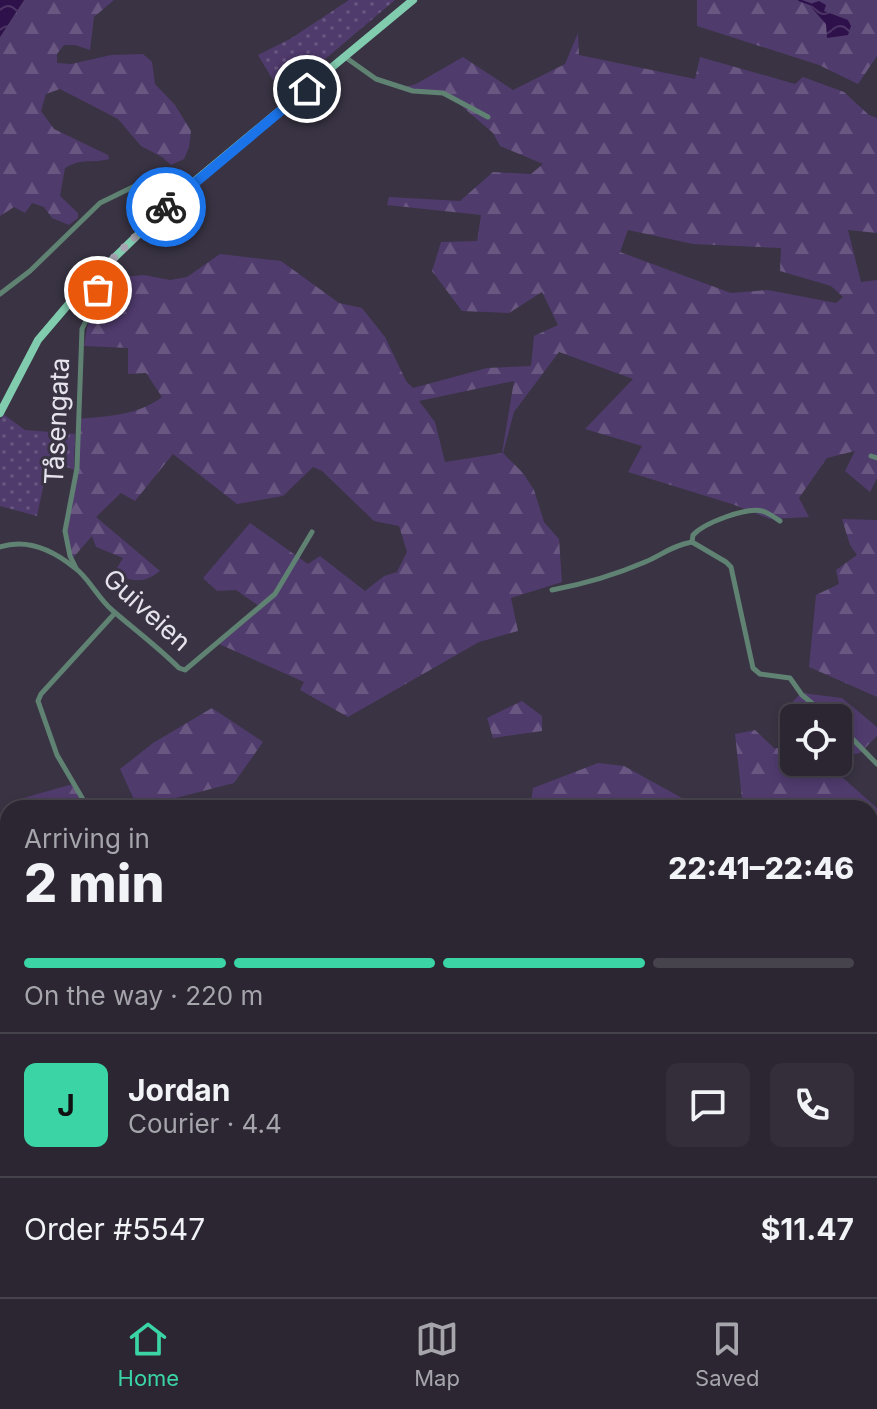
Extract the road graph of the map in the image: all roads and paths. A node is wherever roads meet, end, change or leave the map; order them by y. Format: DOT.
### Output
graph roads {
  1 [pos="413,0"];
  2 [pos="345,57"];
  3 [pos="488,117"];
  4 [pos="194,182"];
  5 [pos="92,279"];
  6 [pos="0,294"];
  7 [pos="0,413"];
  8 [pos="780,521"];
  9 [pos="312,532"];
  10 [pos="692,542"];
  11 [pos="0,547"];
  12 [pos="76,568"];
  13 [pos="552,590"];
  14 [pos="115,613"];
  15 [pos="813,704"];
  16 [pos="852,738"];
  17 [pos="877,764"];
  18 [pos="83,800"];
  1 -- 2 [label="main road"];
  2 -- 3 [label="street"];
  2 -- 4 [label="main road"];
  4 -- 5 [label="main road"];
  4 -- 6 [label="street"];
  5 -- 7 [label="main road"];
  5 -- 12 [label="street, Tåsengata"];
  8 -- 10 [label="street"];
  9 -- 14 [label="street, Guiveien"];
  10 -- 13 [label="street"];
  10 -- 15 [label="street"];
  11 -- 12 [label="street, Guiveien"];
  12 -- 14 [label="street, Guiveien"];
  14 -- 18 [label="street"];
  16 -- 17 [label="street"];
}
